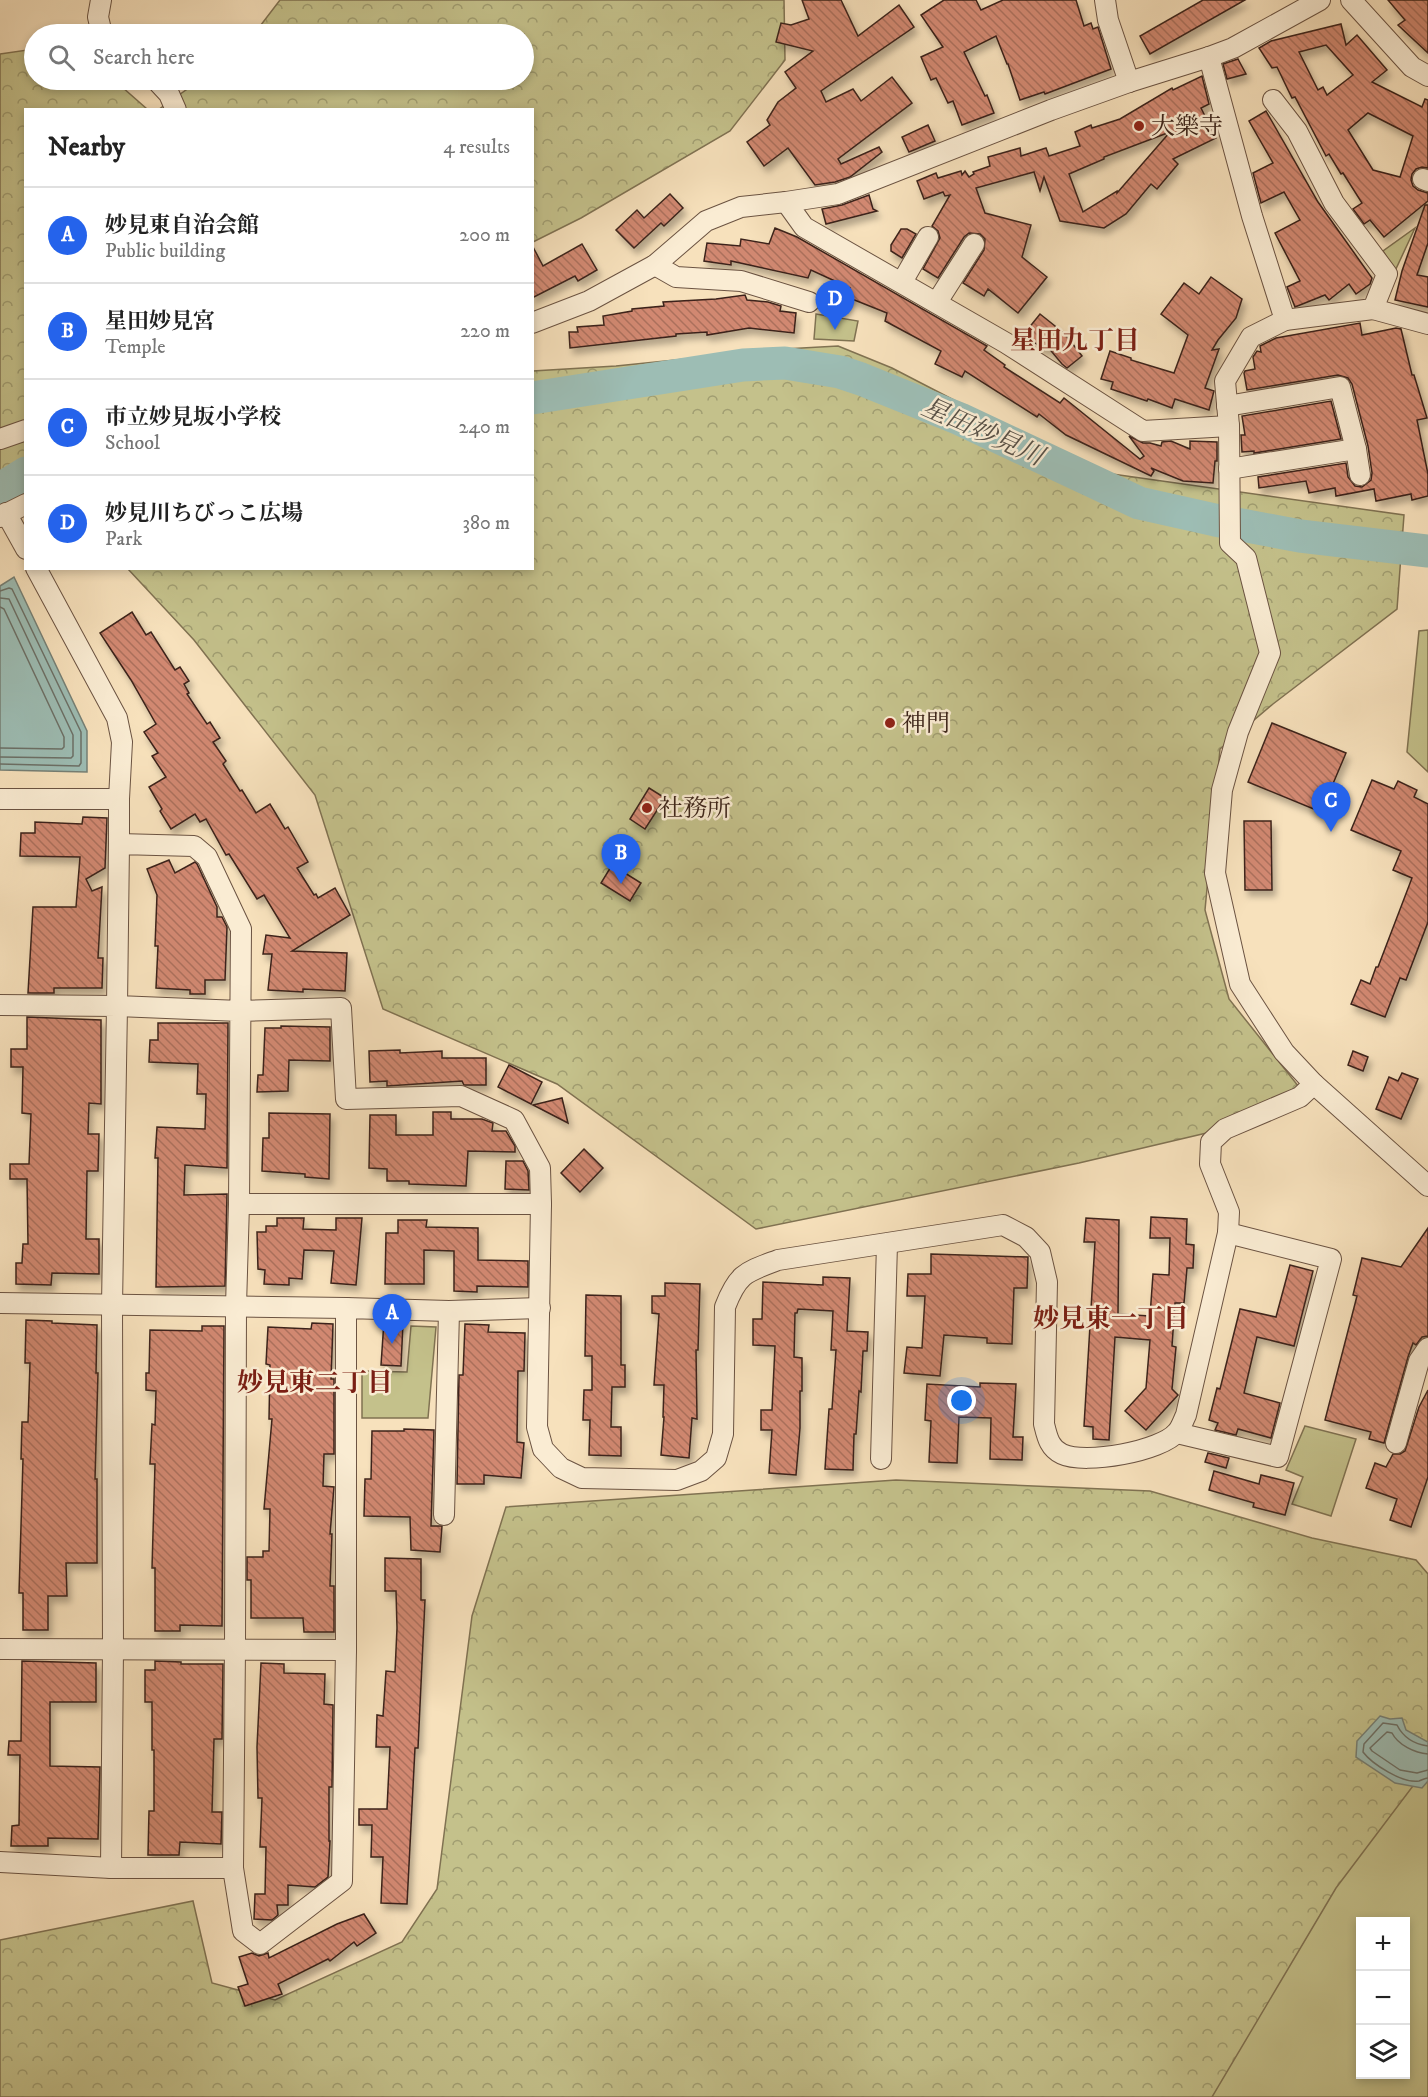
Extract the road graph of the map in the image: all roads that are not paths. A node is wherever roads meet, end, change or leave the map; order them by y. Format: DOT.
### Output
graph roads {
  1 [pos="100,0"];
  2 [pos="1104,0"];
  3 [pos="1320,0"];
  4 [pos="1351,0"];
  5 [pos="100,24"];
  6 [pos="1209,57"];
  7 [pos="1428,76"];
  8 [pos="1129,82"];
  9 [pos="165,90"];
  10 [pos="1273,100"];
  11 [pos="175,108"];
  12 [pos="786,202"];
  13 [pos="928,237"];
  14 [pos="974,244"];
  15 [pos="655,265"];
  16 [pos="902,282"];
  17 [pos="809,302"];
  18 [pos="937,302"];
  19 [pos="1373,309"];
  20 [pos="1285,320"];
  21 [pos="534,322"];
  22 [pos="1428,324"];
  23 [pos="1227,406"];
  24 [pos="1229,426"];
  25 [pos="24,431"];
  26 [pos="0,439"];
  27 [pos="1356,449"];
  28 [pos="1230,469"];
  29 [pos="1360,475"];
  30 [pos="24,505"];
  31 [pos="3,515"];
  32 [pos="24,546"];
  33 [pos="37,570"];
  34 [pos="0,799"];
  35 [pos="119,799"];
  36 [pos="119,844"];
  37 [pos="0,1005"];
  38 [pos="117,1006"];
  39 [pos="240,1011"];
  40 [pos="1314,1084"];
  41 [pos="1428,1186"];
  42 [pos="239,1204"];
  43 [pos="541,1204"];
  44 [pos="1228,1233"];
  45 [pos="887,1244"];
  46 [pos="0,1303"];
  47 [pos="112,1305"];
  48 [pos="236,1306"];
  49 [pos="346,1308"];
  50 [pos="540,1308"];
  51 [pos="448,1311"];
  52 [pos="1428,1348"];
  53 [pos="1177,1433"];
  54 [pos="1396,1443"];
  55 [pos="881,1459"];
  56 [pos="444,1515"];
  57 [pos="236,1648"];
  58 [pos="0,1649"];
  59 [pos="113,1649"];
  60 [pos="346,1650"];
  61 [pos="0,1862"];
  62 [pos="111,1868"];
  63 [pos="233,1868"];
  1 -- 5 [label="street"];
  2 -- 8 [label="street"];
  3 -- 6 [label="street"];
  4 -- 7 [label="street"];
  6 -- 8 [label="street"];
  6 -- 20 [label="street"];
  8 -- 12 [label="street"];
  9 -- 11 [label="street"];
  10 -- 19 [label="street"];
  12 -- 15 [label="street"];
  12 -- 16 [label="street"];
  13 -- 16 [label="street"];
  14 -- 18 [label="street"];
  15 -- 17 [label="street"];
  15 -- 21 [label="street"];
  16 -- 18 [label="street"];
  18 -- 24 [label="street"];
  19 -- 20 [label="street"];
  19 -- 22 [label="street"];
  20 -- 23 [label="street"];
  23 -- 24 [label="street"];
  23 -- 27 [label="street"];
  24 -- 28 [label="street"];
  25 -- 26 [label="street"];
  27 -- 28 [label="street"];
  27 -- 29 [label="street"];
  28 -- 40 [label="street"];
  30 -- 31 [label="street"];
  31 -- 32 [label="street"];
  33 -- 35 [label="street"];
  34 -- 35 [label="street"];
  35 -- 36 [label="street"];
  36 -- 38 [label="street"];
  36 -- 39 [label="street"];
  37 -- 38 [label="street"];
  38 -- 39 [label="street"];
  38 -- 47 [label="street"];
  39 -- 42 [label="street"];
  39 -- 43 [label="street"];
  40 -- 41 [label="street"];
  40 -- 44 [label="street"];
  42 -- 43 [label="street"];
  42 -- 48 [label="street"];
  43 -- 50 [label="street"];
  44 -- 53 [label="street"];
  44 -- 53 [label="street"];
  45 -- 50 [label="street"];
  45 -- 53 [label="street"];
  45 -- 55 [label="street"];
  46 -- 47 [label="street"];
  47 -- 48 [label="street"];
  47 -- 59 [label="street"];
  48 -- 49 [label="street"];
  48 -- 57 [label="street"];
  49 -- 51 [label="street"];
  49 -- 60 [label="street"];
  50 -- 51 [label="street"];
  51 -- 56 [label="street"];
  52 -- 54 [label="street"];
  57 -- 59 [label="street"];
  57 -- 60 [label="street"];
  57 -- 63 [label="street"];
  58 -- 59 [label="street"];
  59 -- 62 [label="street"];
  60 -- 63 [label="street"];
  61 -- 62 [label="street"];
  62 -- 63 [label="street"];
}
